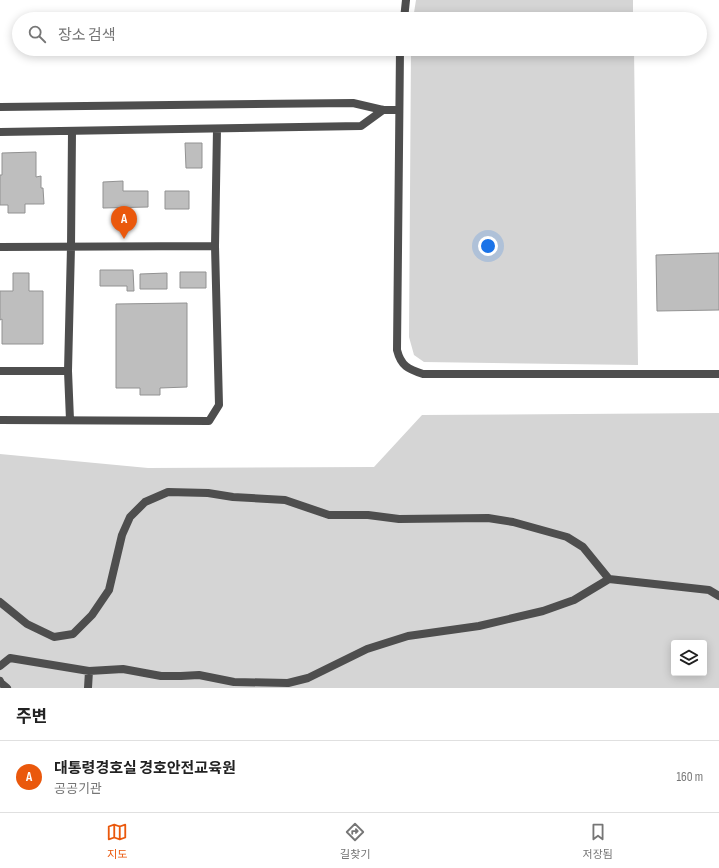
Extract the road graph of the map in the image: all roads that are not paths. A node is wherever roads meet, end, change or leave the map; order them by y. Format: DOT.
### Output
graph roads {
  1 [pos="406,0"];
  2 [pos="405,12"];
  3 [pos="400,56"];
  4 [pos="0,107"];
  5 [pos="383,110"];
  6 [pos="399,110"];
  7 [pos="217,129"];
  8 [pos="0,132"];
  9 [pos="72,132"];
  10 [pos="215,246"];
  11 [pos="0,247"];
  12 [pos="71,247"];
  13 [pos="0,371"];
  14 [pos="68,371"];
  15 [pos="719,374"];
  16 [pos="0,420"];
  17 [pos="70,420"];
  18 [pos="609,578"];
  19 [pos="719,596"];
  20 [pos="0,602"];
  21 [pos="0,666"];
  22 [pos="90,671"];
  23 [pos="0,681"];
  24 [pos="7,688"];
  25 [pos="88,688"];
  1 -- 2 [label="lane"];
  3 -- 6 [label="lane"];
  4 -- 5 [label="lane"];
  5 -- 6 [label="lane"];
  5 -- 7 [label="lane"];
  6 -- 15 [label="lane"];
  7 -- 9 [label="lane"];
  7 -- 10 [label="lane"];
  8 -- 9 [label="lane"];
  9 -- 12 [label="lane"];
  10 -- 12 [label="lane"];
  10 -- 17 [label="lane"];
  11 -- 12 [label="lane"];
  12 -- 14 [label="lane"];
  13 -- 14 [label="lane"];
  14 -- 17 [label="lane"];
  16 -- 17 [label="lane"];
  18 -- 19 [label="lane"];
  18 -- 20 [label="lane"];
  18 -- 22 [label="lane"];
  21 -- 22 [label="lane"];
  22 -- 25 [label="lane"];
  23 -- 24 [label="lane"];
}
